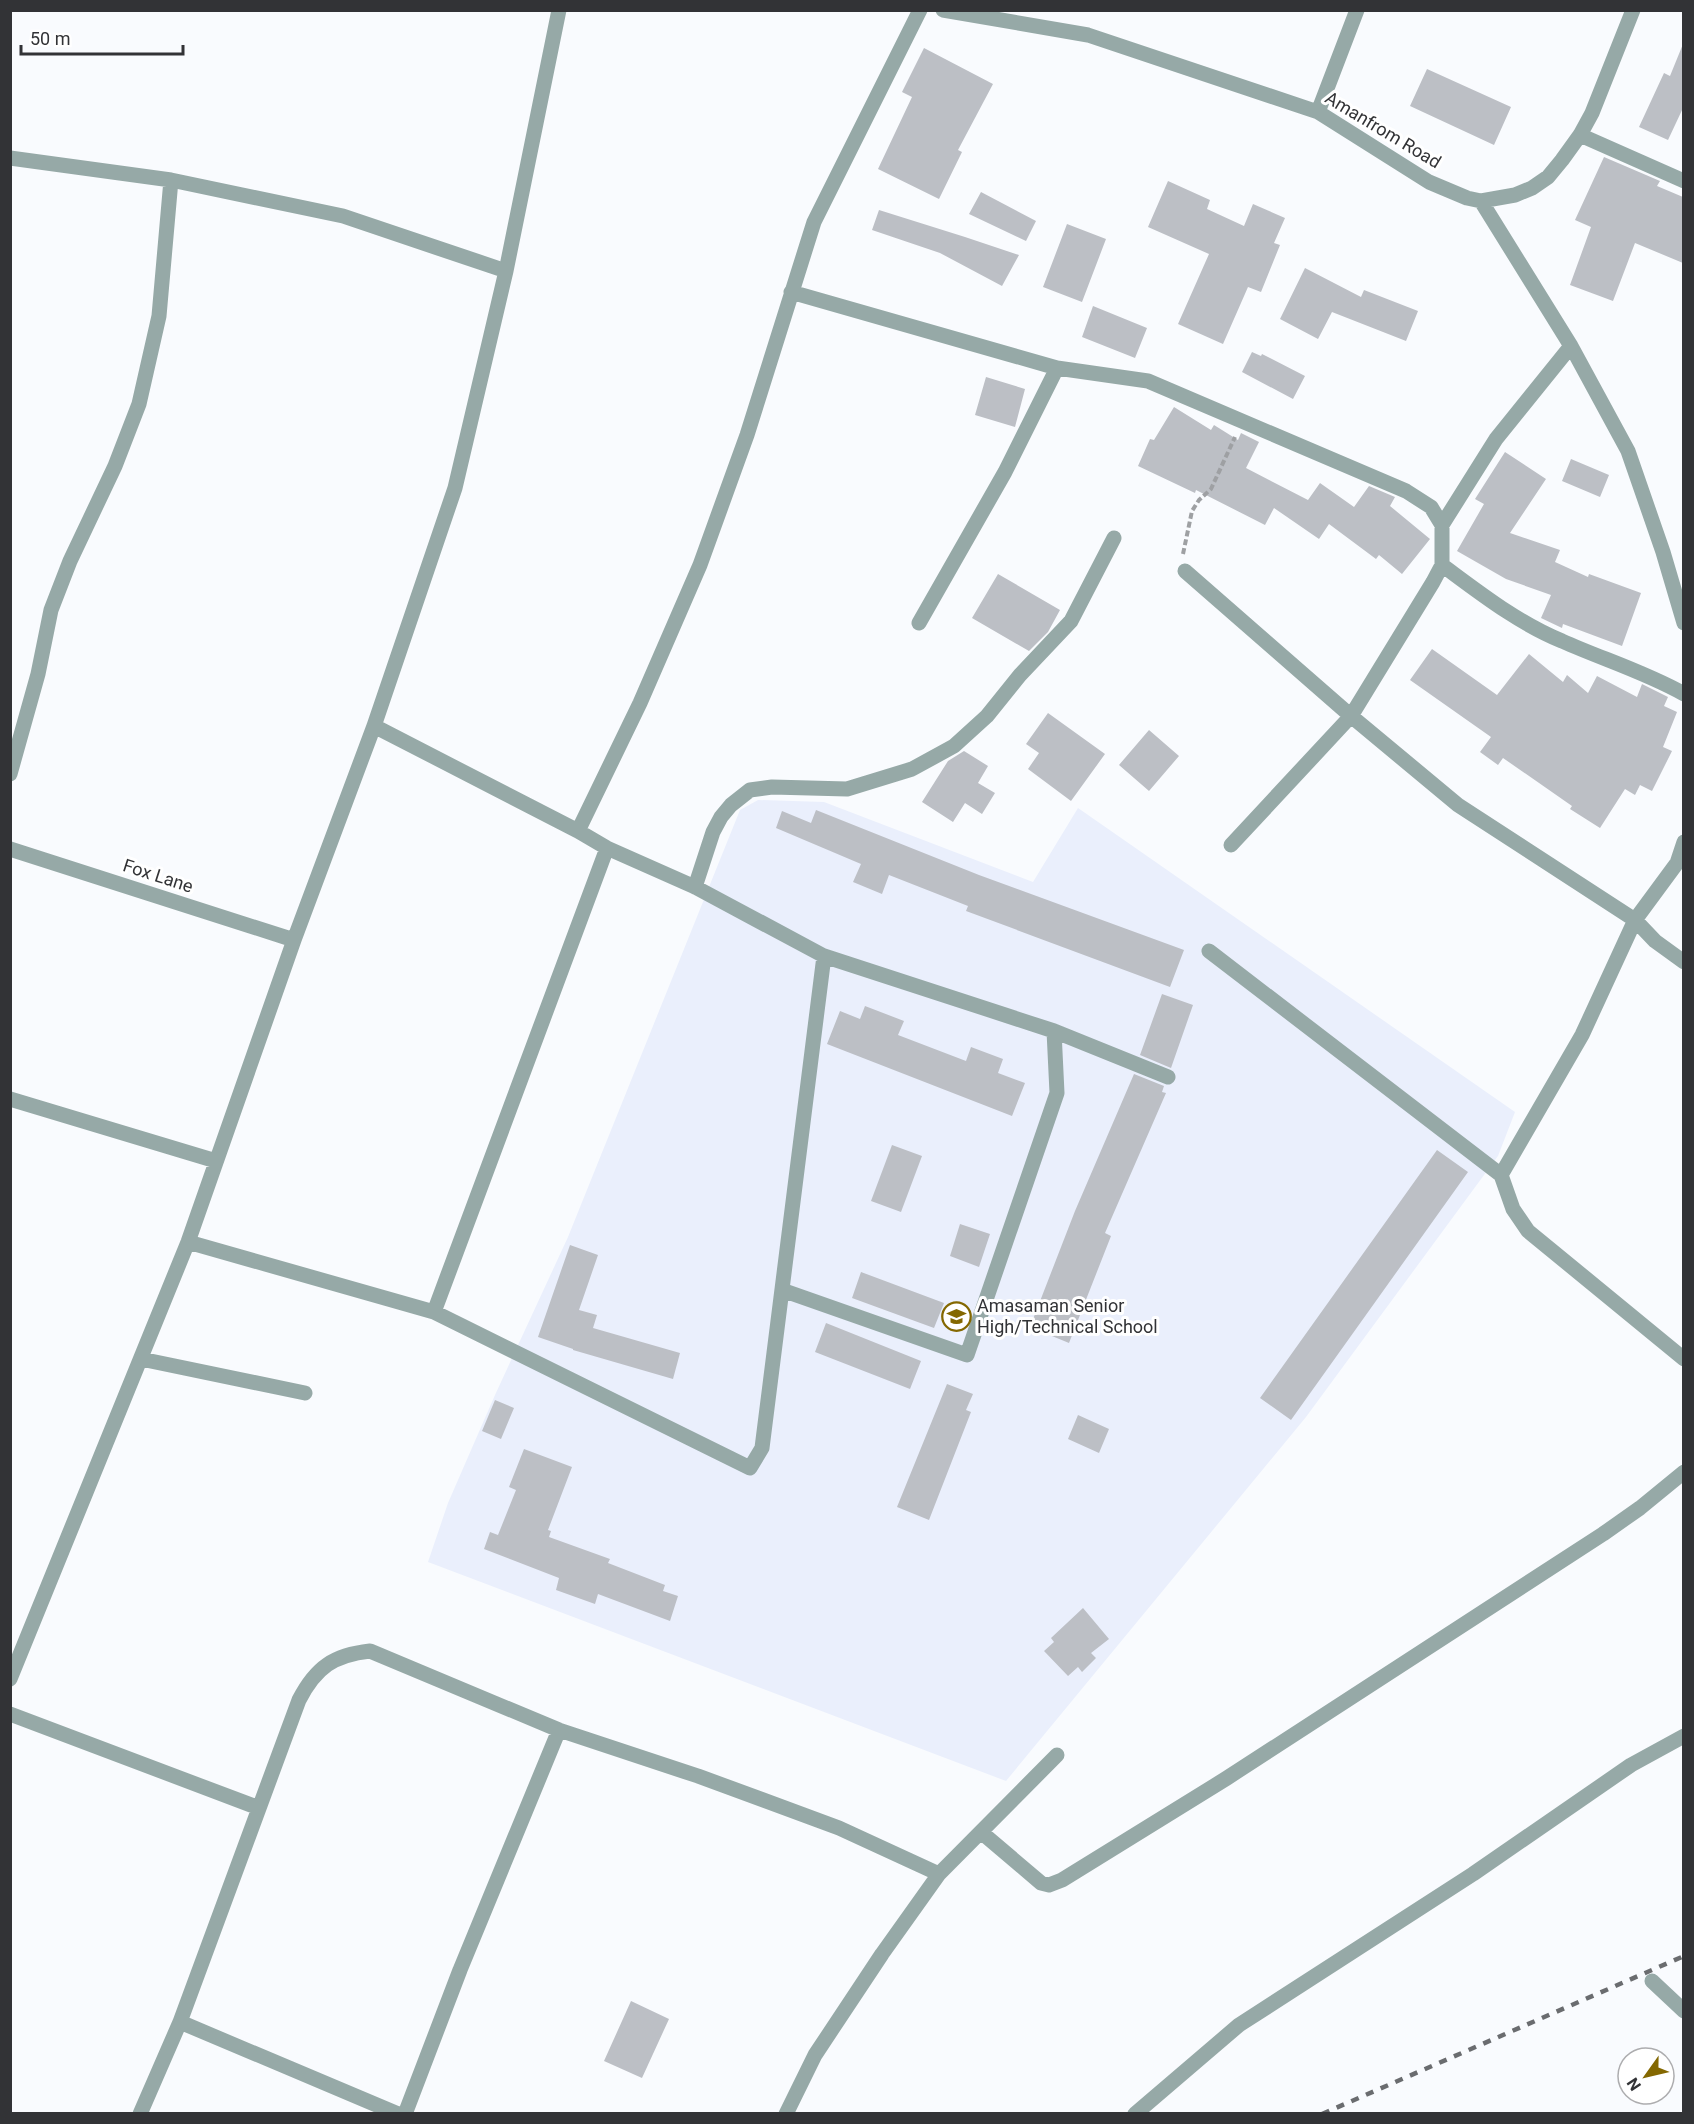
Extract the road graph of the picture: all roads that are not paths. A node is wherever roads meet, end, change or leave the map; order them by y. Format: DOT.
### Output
graph roads {
  1 [pos="559,10"];
  2 [pos="920,10"];
  3 [pos="943,10"];
  4 [pos="1357,10"];
  5 [pos="1633,10"];
  6 [pos="1318,112"];
  7 [pos="1580,135"];
  8 [pos="10,158"];
  9 [pos="171,180"];
  10 [pos="1683,181"];
  11 [pos="1481,201"];
  12 [pos="506,271"];
  13 [pos="791,292"];
  14 [pos="1571,346"];
  15 [pos="1057,368"];
  16 [pos="1442,525"];
  17 [pos="1114,538"];
  18 [pos="1442,565"];
  19 [pos="1185,571"];
  20 [pos="919,623"];
  21 [pos="1683,623"];
  22 [pos="1683,694"];
  23 [pos="1351,716"];
  24 [pos="374,726"];
  25 [pos="10,774"];
  26 [pos="578,831"];
  27 [pos="1683,842"];
  28 [pos="1231,845"];
  29 [pos="607,848"];
  30 [pos="10,849"];
  31 [pos="695,887"];
  32 [pos="1635,920"];
  33 [pos="294,940"];
  34 [pos="1209,951"];
  35 [pos="824,956"];
  36 [pos="1683,962"];
  37 [pos="1054,1031"];
  38 [pos="1167,1077"];
  39 [pos="10,1099"];
  40 [pos="216,1161"];
  41 [pos="1501,1175"];
  42 [pos="188,1242"];
  43 [pos="782,1290"];
  44 [pos="434,1312"];
  45 [pos="141,1359"];
  46 [pos="1683,1359"];
  47 [pos="305,1393"];
  48 [pos="1683,1472"];
  49 [pos="10,1679"];
  50 [pos="10,1714"];
  51 [pos="559,1730"];
  52 [pos="1683,1736"];
  53 [pos="1057,1755"];
  54 [pos="259,1808"];
  55 [pos="981,1832"];
  56 [pos="939,1874"];
  57 [pos="1652,1981"];
  58 [pos="1683,2011"];
  59 [pos="180,2022"];
  60 [pos="140,2114"];
  61 [pos="398,2114"];
  62 [pos="405,2114"];
  63 [pos="786,2114"];
  64 [pos="1135,2114"];
  1 -- 12 [label="street"];
  2 -- 13 [label="street"];
  3 -- 6 [label="street, Amanfrom Road"];
  4 -- 6 [label="street"];
  5 -- 7 [label="street, Amanfrom Road"];
  6 -- 11 [label="street, Amanfrom Road"];
  7 -- 10 [label="street"];
  7 -- 11 [label="street, Amanfrom Road"];
  8 -- 9 [label="street"];
  9 -- 12 [label="street"];
  9 -- 25 [label="street"];
  11 -- 14 [label="street"];
  12 -- 24 [label="street"];
  13 -- 15 [label="street"];
  13 -- 26 [label="street"];
  14 -- 16 [label="street"];
  14 -- 21 [label="street"];
  15 -- 16 [label="street"];
  15 -- 20 [label="street"];
  16 -- 18 [label="street"];
  17 -- 31 [label="street"];
  18 -- 22 [label="street"];
  18 -- 23 [label="street"];
  19 -- 23 [label="street"];
  23 -- 28 [label="street"];
  23 -- 32 [label="street"];
  24 -- 26 [label="street"];
  24 -- 33 [label="street"];
  26 -- 29 [label="street"];
  27 -- 32 [label="street"];
  29 -- 31 [label="street"];
  29 -- 44 [label="street"];
  30 -- 33 [label="street, Fox Lane"];
  31 -- 35 [label="street"];
  32 -- 36 [label="street"];
  32 -- 41 [label="street"];
  33 -- 40 [label="street"];
  34 -- 41 [label="street"];
  35 -- 37 [label="street"];
  35 -- 43 [label="street"];
  37 -- 38 [label="street"];
  37 -- 43 [label="street"];
  39 -- 40 [label="street"];
  40 -- 42 [label="street"];
  41 -- 46 [label="street"];
  42 -- 44 [label="street"];
  42 -- 45 [label="street"];
  43 -- 44 [label="street"];
  45 -- 47 [label="street"];
  45 -- 49 [label="street"];
  48 -- 55 [label="street"];
  50 -- 54 [label="street"];
  51 -- 54 [label="street"];
  51 -- 56 [label="street"];
  51 -- 62 [label="street"];
  52 -- 64 [label="street"];
  53 -- 55 [label="street"];
  54 -- 59 [label="street"];
  55 -- 56 [label="street"];
  56 -- 63 [label="street"];
  57 -- 58 [label="street"];
  59 -- 60 [label="street"];
  59 -- 61 [label="street"];
}
